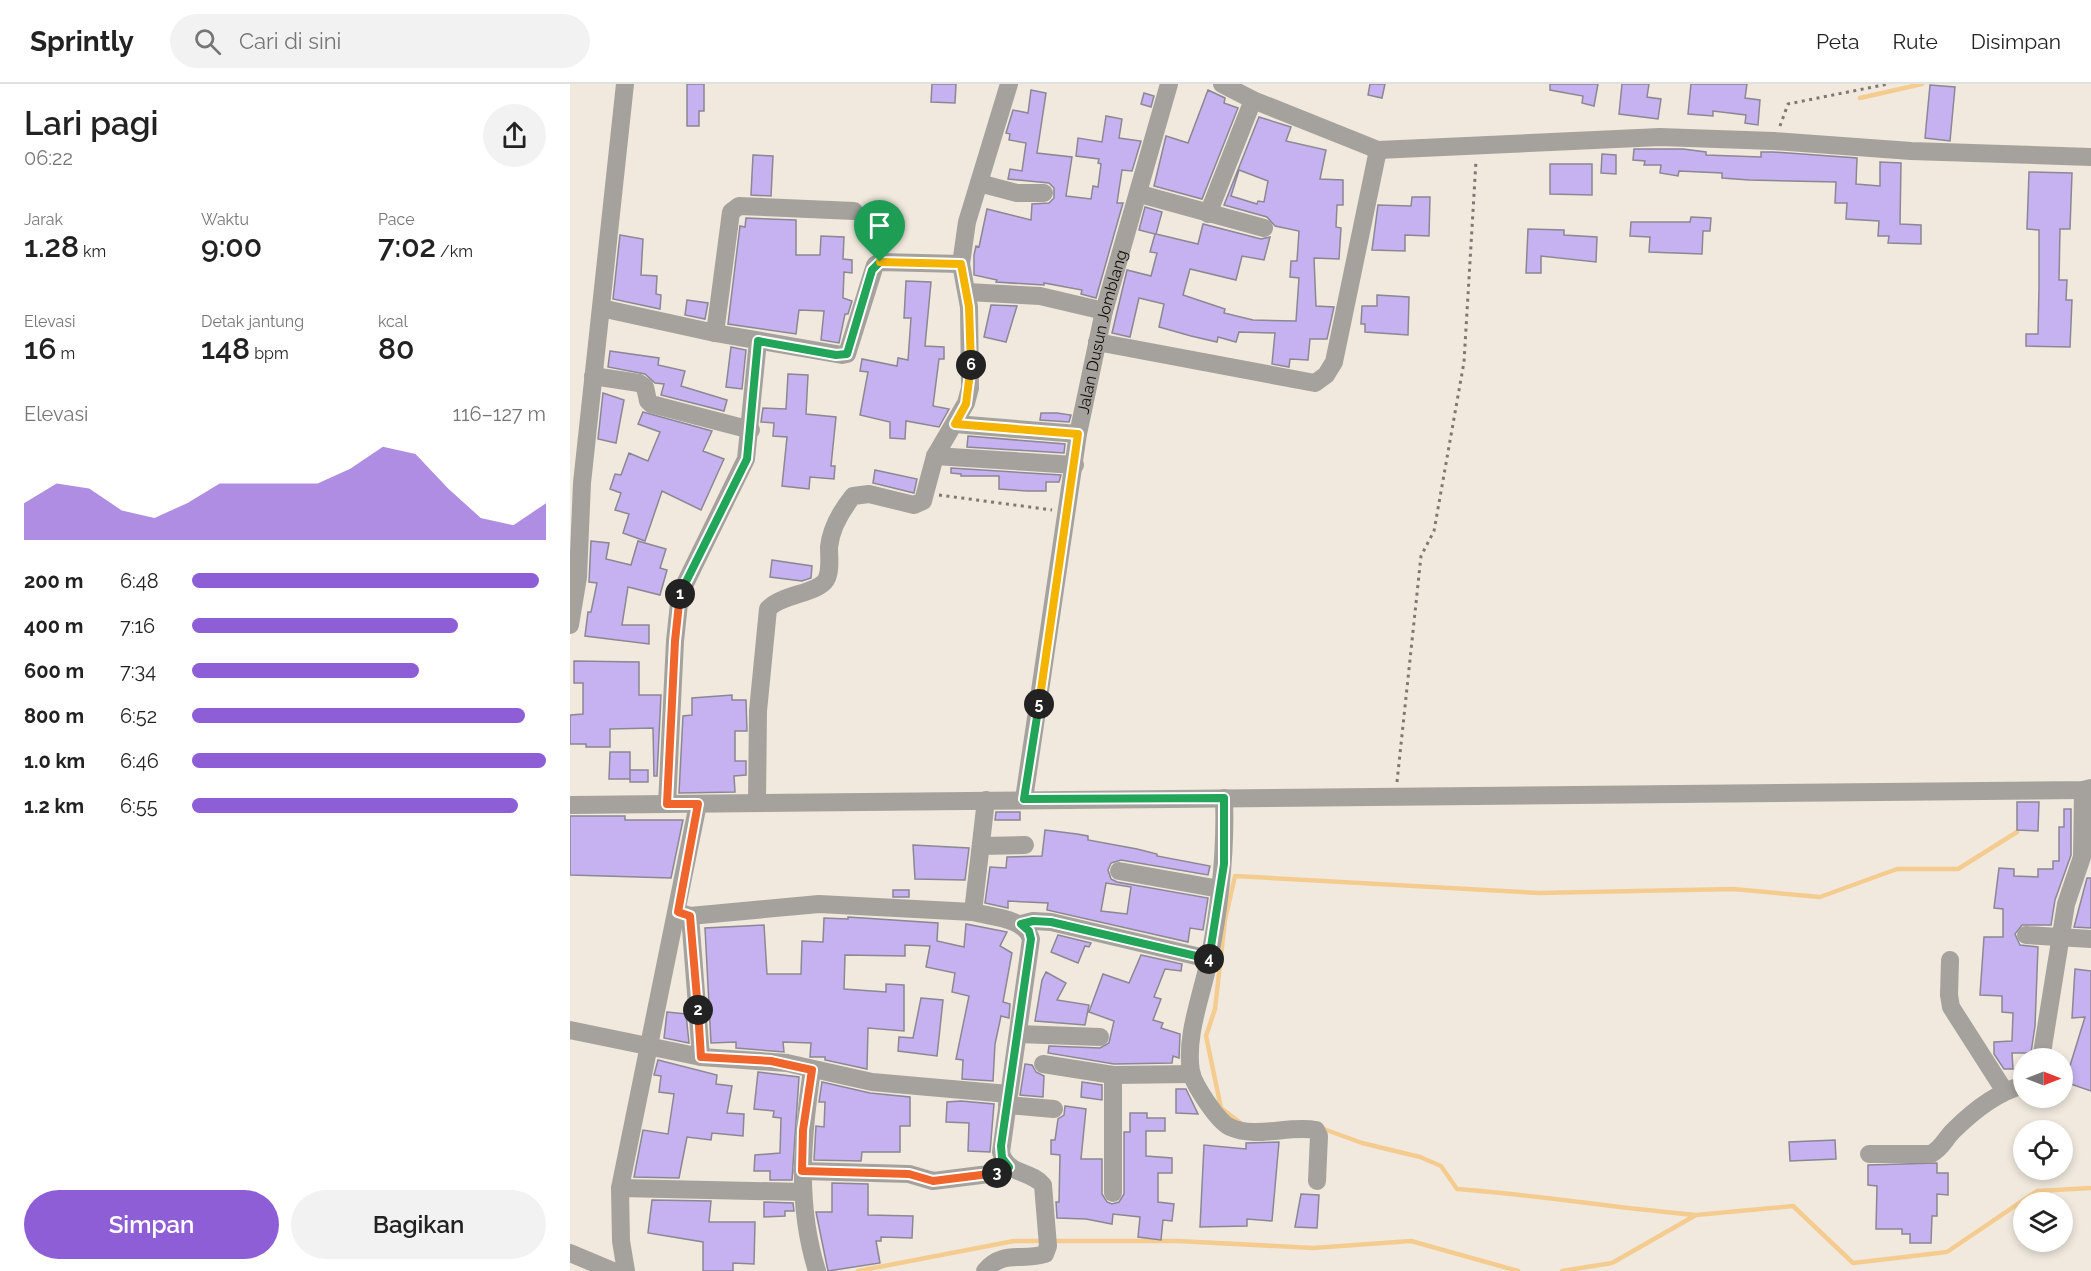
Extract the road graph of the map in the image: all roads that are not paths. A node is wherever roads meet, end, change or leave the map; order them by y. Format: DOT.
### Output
graph roads {
  1 [pos="625,84"];
  2 [pos="1009,84"];
  3 [pos="1169,84"];
  4 [pos="1221,84"];
  5 [pos="1253,100"];
  6 [pos="1378,150"];
  7 [pos="2091,157"];
  8 [pos="979,183"];
  9 [pos="1044,193"];
  10 [pos="1140,194"];
  11 [pos="854,211"];
  12 [pos="1208,214"];
  13 [pos="1264,228"];
  14 [pos="961,264"];
  15 [pos="967,292"];
  16 [pos="601,308"];
  17 [pos="1104,311"];
  18 [pos="714,333"];
  19 [pos="758,341"];
  20 [pos="1097,342"];
  21 [pos="593,376"];
  22 [pos="955,424"];
  23 [pos="751,430"];
  24 [pos="1078,434"];
  25 [pos="935,456"];
  26 [pos="1075,465"];
  27 [pos="570,626"];
  28 [pos="2087,789"];
  29 [pos="1224,798"];
  30 [pos="1024,799"];
  31 [pos="986,800"];
  32 [pos="757,802"];
  33 [pos="667,804"];
  34 [pos="698,804"];
  35 [pos="570,806"];
  36 [pos="1025,845"];
  37 [pos="981,846"];
  38 [pos="1119,871"];
  39 [pos="1220,890"];
  40 [pos="974,912"];
  41 [pos="684,914"];
  42 [pos="1021,924"];
  43 [pos="2026,934"];
  44 [pos="2061,936"];
  45 [pos="2091,939"];
  46 [pos="1209,959"];
  47 [pos="1950,960"];
  48 [pos="570,1030"];
  49 [pos="1018,1034"];
  50 [pos="1100,1037"];
  51 [pos="649,1046"];
  52 [pos="2043,1048"];
  53 [pos="701,1057"];
  54 [pos="1043,1064"];
  55 [pos="812,1070"];
  56 [pos="1191,1074"];
  57 [pos="1113,1075"];
  58 [pos="2013,1087"];
  59 [pos="2004,1090"];
  60 [pos="1007,1100"];
  61 [pos="1054,1109"];
  62 [pos="1869,1154"];
  63 [pos="1009,1167"];
  64 [pos="802,1171"];
  65 [pos="1317,1181"];
  66 [pos="620,1188"];
  67 [pos="803,1192"];
  68 [pos="1113,1193"];
  69 [pos="570,1253"];
  70 [pos="621,1267"];
  71 [pos="817,1271"];
  72 [pos="985,1271"];
  1 -- 16 [label="street"];
  2 -- 8 [label="street"];
  3 -- 10 [label="street, Jalan Dusun Jomblang"];
  4 -- 5 [label="street"];
  5 -- 6 [label="street"];
  5 -- 12 [label="street"];
  6 -- 7 [label="street"];
  6 -- 20 [label="street"];
  8 -- 9 [label="street"];
  8 -- 14 [label="street"];
  10 -- 12 [label="street"];
  10 -- 17 [label="street, Jalan Dusun Jomblang"];
  11 -- 18 [label="street"];
  12 -- 13 [label="street"];
  14 -- 15 [label="street"];
  14 -- 19 [label="street"];
  15 -- 17 [label="street"];
  15 -- 22 [label="street"];
  16 -- 18 [label="street"];
  16 -- 21 [label="street"];
  17 -- 20 [label="street, Jalan Dusun Jomblang"];
  18 -- 19 [label="street"];
  19 -- 23 [label="street"];
  20 -- 24 [label="street, Jalan Dusun Jomblang"];
  21 -- 23 [label="street"];
  21 -- 27 [label="street"];
  22 -- 24 [label="street"];
  22 -- 25 [label="street"];
  23 -- 33 [label="street"];
  24 -- 26 [label="street, Jalan Dusun Jomblang"];
  25 -- 26 [label="street"];
  25 -- 32 [label="street"];
  26 -- 30 [label="street, Jalan Dusun Jomblang"];
  28 -- 29 [label="street"];
  28 -- 44 [label="street"];
  29 -- 30 [label="street"];
  29 -- 39 [label="street"];
  30 -- 31 [label="street"];
  31 -- 32 [label="street"];
  31 -- 37 [label="street"];
  32 -- 34 [label="street"];
  33 -- 34 [label="street"];
  33 -- 35 [label="street"];
  34 -- 41 [label="street"];
  36 -- 37 [label="street"];
  37 -- 40 [label="street"];
  38 -- 39 [label="street"];
  39 -- 46 [label="street"];
  40 -- 41 [label="street"];
  40 -- 42 [label="street"];
  41 -- 51 [label="street"];
  41 -- 53 [label="street"];
  42 -- 46 [label="street"];
  42 -- 49 [label="street"];
  43 -- 44 [label="street"];
  44 -- 45 [label="street"];
  44 -- 52 [label="street"];
  46 -- 56 [label="street"];
  47 -- 59 [label="street"];
  48 -- 51 [label="street"];
  49 -- 50 [label="street"];
  49 -- 60 [label="street"];
  51 -- 53 [label="street"];
  51 -- 66 [label="street"];
  53 -- 55 [label="street"];
  54 -- 57 [label="street"];
  55 -- 60 [label="street"];
  55 -- 64 [label="street"];
  56 -- 57 [label="street"];
  56 -- 65 [label="street"];
  57 -- 68 [label="street"];
  58 -- 59 [label="street"];
  59 -- 62 [label="street"];
  60 -- 61 [label="street"];
  60 -- 63 [label="street"];
  63 -- 64 [label="street"];
  63 -- 72 [label="street"];
  64 -- 67 [label="street"];
  66 -- 67 [label="street"];
  66 -- 70 [label="street"];
  67 -- 71 [label="street"];
  69 -- 70 [label="street"];
}
